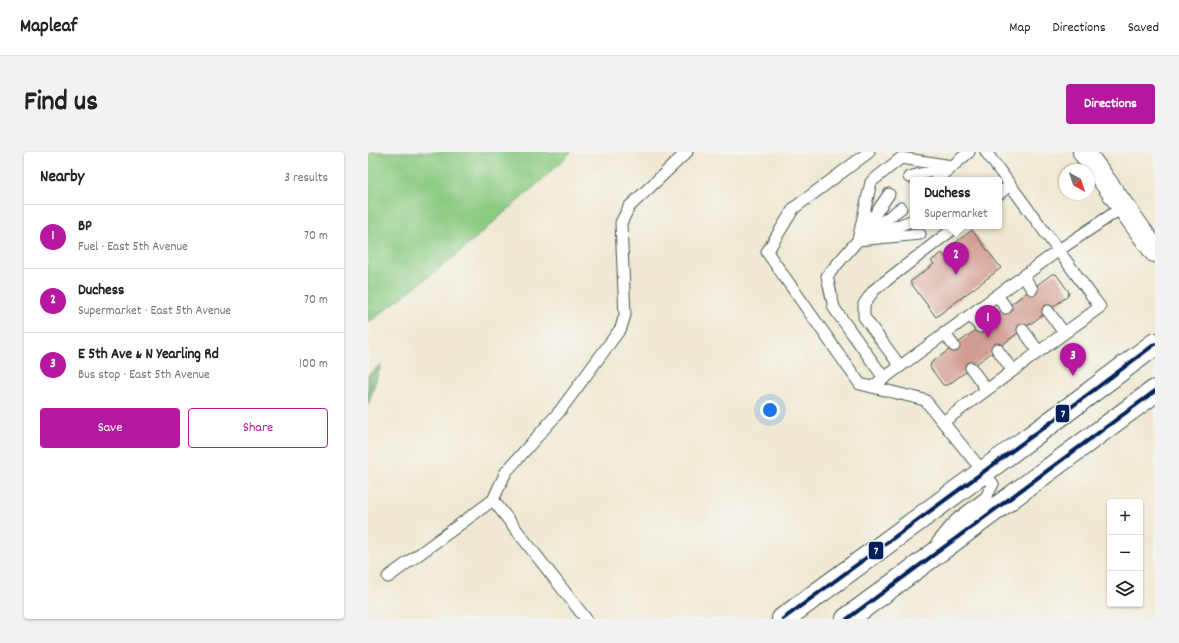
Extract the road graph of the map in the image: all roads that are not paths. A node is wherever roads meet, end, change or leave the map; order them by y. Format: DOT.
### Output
graph roads {
  1 [pos="687,152"];
  2 [pos="869,152"];
  3 [pos="969,152"];
  4 [pos="986,152"];
  5 [pos="1087,153"];
  6 [pos="952,166"];
  7 [pos="909,177"];
  8 [pos="939,177"];
  9 [pos="946,177"];
  10 [pos="949,177"];
  11 [pos="1010,185"];
  12 [pos="1002,192"];
  13 [pos="888,194"];
  14 [pos="1123,207"];
  15 [pos="901,208"];
  16 [pos="910,221"];
  17 [pos="953,229"];
  18 [pos="920,234"];
  19 [pos="858,240"];
  20 [pos="1059,250"];
  21 [pos="1155,251"];
  22 [pos="1023,276"];
  23 [pos="1032,289"];
  24 [pos="997,295"];
  25 [pos="1006,308"];
  26 [pos="1048,311"];
  27 [pos="970,315"];
  28 [pos="980,327"];
  29 [pos="1022,330"];
  30 [pos="944,333"];
  31 [pos="1064,333"];
  32 [pos="1155,344"];
  33 [pos="954,346"];
  34 [pos="997,349"];
  35 [pos="1039,352"];
  36 [pos="900,366"];
  37 [pos="971,368"];
  38 [pos="1013,371"];
  39 [pos="884,378"];
  40 [pos="872,387"];
  41 [pos="987,390"];
  42 [pos="1155,391"];
  43 [pos="943,422"];
  44 [pos="983,471"];
  45 [pos="493,500"];
  46 [pos="912,570"];
  47 [pos="388,577"];
  48 [pos="586,619"];
  49 [pos="783,619"];
  50 [pos="847,619"];
  1 -- 45 [label="lane"];
  2 -- 40 [label="lane"];
  3 -- 6 [label="lane"];
  4 -- 11 [label="lane"];
  5 -- 14 [label="main road"];
  6 -- 7 [label="lane"];
  6 -- 8 [label="lane"];
  6 -- 9 [label="lane"];
  6 -- 10 [label="lane"];
  6 -- 19 [label="lane"];
  11 -- 12 [label="lane"];
  11 -- 20 [label="lane"];
  13 -- 19 [label="lane"];
  14 -- 20 [label="lane"];
  14 -- 21 [label="main road"];
  15 -- 19 [label="lane"];
  16 -- 19 [label="lane"];
  17 -- 36 [label="lane"];
  18 -- 19 [label="lane"];
  19 -- 39 [label="lane"];
  20 -- 22 [label="lane"];
  20 -- 31 [label="lane"];
  22 -- 23 [label="lane"];
  22 -- 24 [label="lane"];
  24 -- 25 [label="lane"];
  24 -- 27 [label="lane"];
  26 -- 31 [label="lane"];
  27 -- 28 [label="lane"];
  27 -- 30 [label="lane"];
  29 -- 35 [label="lane"];
  30 -- 33 [label="lane"];
  30 -- 36 [label="lane"];
  31 -- 35 [label="lane"];
  32 -- 44 [label="main road"];
  34 -- 38 [label="lane"];
  35 -- 38 [label="lane"];
  36 -- 39 [label="lane"];
  37 -- 41 [label="lane"];
  38 -- 41 [label="lane"];
  39 -- 40 [label="lane"];
  40 -- 43 [label="lane"];
  41 -- 43 [label="lane"];
  42 -- 46 [label="main road"];
  43 -- 44 [label="lane"];
  44 -- 46 [label="lane"];
  44 -- 49 [label="main road"];
  45 -- 47 [label="lane"];
  45 -- 48 [label="lane"];
  46 -- 50 [label="main road"];
}
